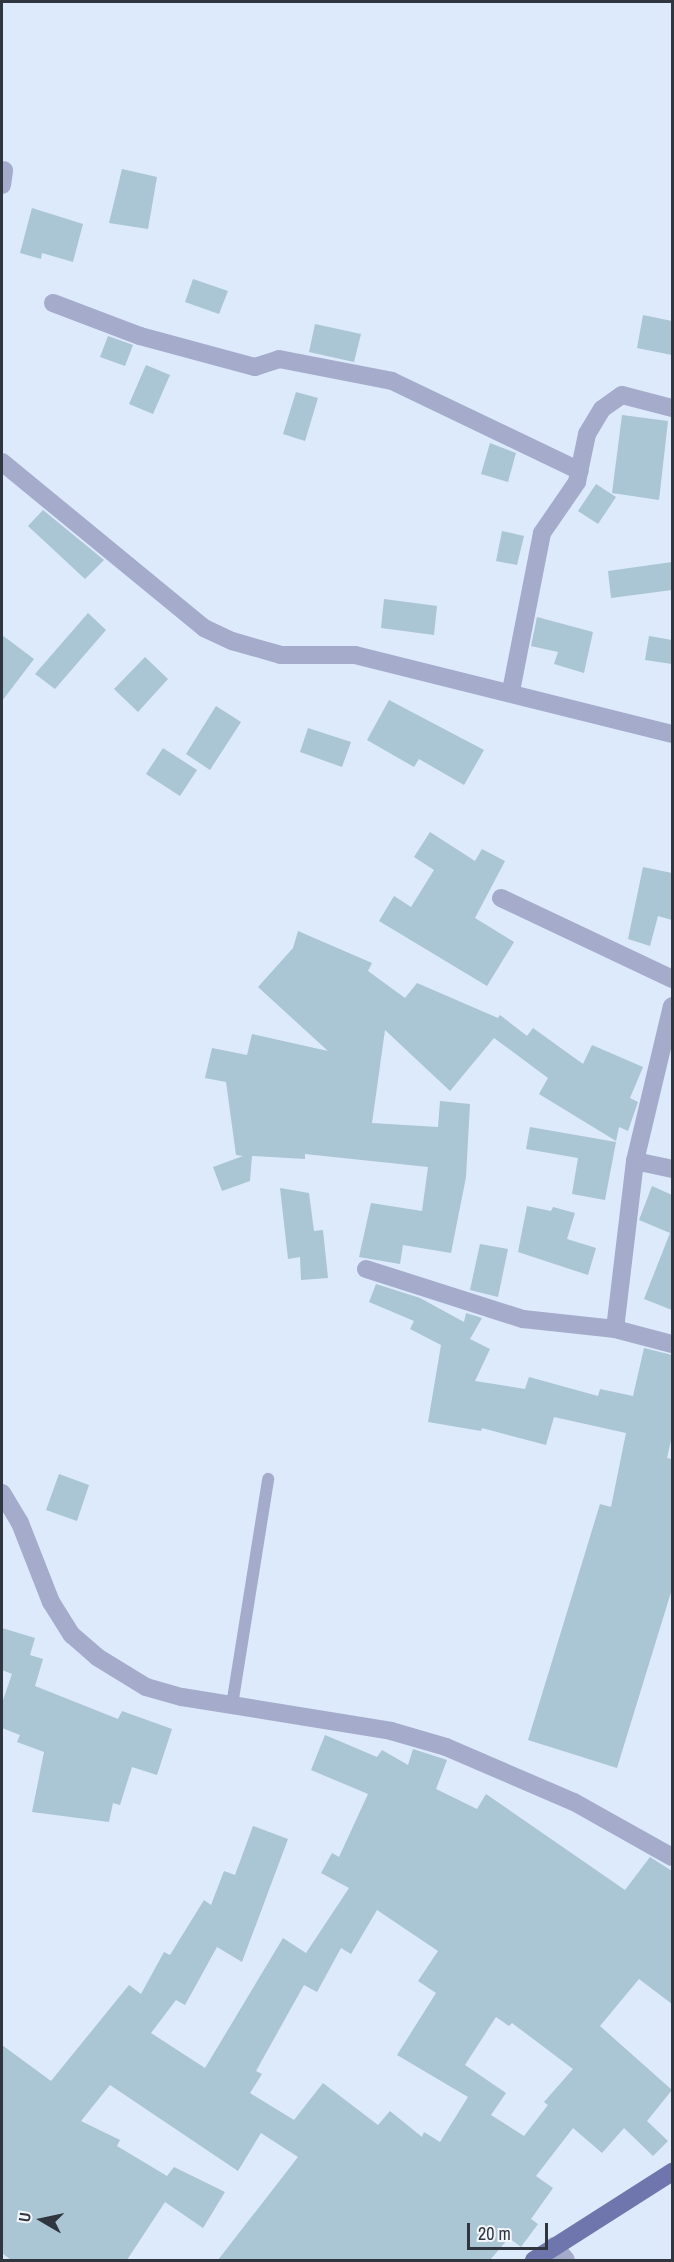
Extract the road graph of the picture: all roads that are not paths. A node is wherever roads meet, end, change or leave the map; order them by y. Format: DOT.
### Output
graph roads {
  1 [pos="53,303"];
  2 [pos="672,408"];
  3 [pos="2,462"];
  4 [pos="580,471"];
  5 [pos="511,691"];
  6 [pos="672,734"];
  7 [pos="501,898"];
  8 [pos="672,979"];
  9 [pos="672,1006"];
  10 [pos="635,1161"];
  11 [pos="672,1169"];
  12 [pos="366,1269"];
  13 [pos="615,1329"];
  14 [pos="672,1344"];
  15 [pos="268,1479"];
  16 [pos="2,1493"];
  17 [pos="232,1705"];
  18 [pos="672,1857"];
  19 [pos="672,2172"];
  20 [pos="554,2246"];
  21 [pos="534,2260"];
  22 [pos="566,2260"];
  1 -- 4 [label="street"];
  2 -- 4 [label="street"];
  3 -- 5 [label="street"];
  4 -- 5 [label="street"];
  5 -- 6 [label="street"];
  7 -- 8 [label="street"];
  9 -- 10 [label="street"];
  10 -- 11 [label="street"];
  10 -- 13 [label="street"];
  12 -- 13 [label="street"];
  13 -- 14 [label="street"];
  15 -- 17 [label="lane"];
  16 -- 17 [label="street"];
  17 -- 18 [label="street"];
  19 -- 20 [label="main road"];
  20 -- 21 [label="main road"];
  20 -- 22 [label="street"];
}
